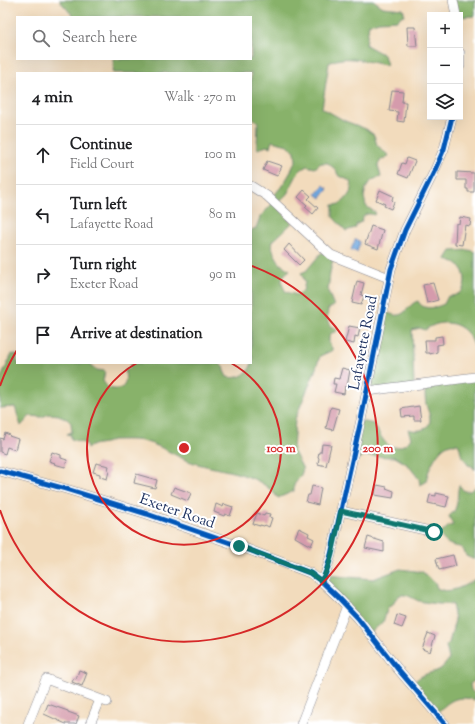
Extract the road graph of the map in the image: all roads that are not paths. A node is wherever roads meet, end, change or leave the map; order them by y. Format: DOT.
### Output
graph roads {
  1 [pos="453,0"];
  2 [pos="455,12"];
  3 [pos="451,120"];
  4 [pos="252,187"];
  5 [pos="390,278"];
  6 [pos="475,377"];
  7 [pos="367,391"];
  8 [pos="0,471"];
  9 [pos="341,511"];
  10 [pos="434,532"];
  11 [pos="321,581"];
  12 [pos="347,606"];
  13 [pos="28,724"];
  14 [pos="90,724"];
  15 [pos="301,724"];
  16 [pos="445,724"];
  1 -- 2 [label="street"];
  3 -- 5 [label="street, Lafayette Road"];
  4 -- 5 [label="street"];
  5 -- 7 [label="street, Lafayette Road"];
  6 -- 7 [label="street"];
  7 -- 9 [label="street, Lafayette Road"];
  8 -- 11 [label="street, Exeter Road"];
  9 -- 10 [label="street"];
  9 -- 11 [label="street, Lafayette Road"];
  11 -- 12 [label="street, Exeter Road"];
  12 -- 15 [label="street"];
  12 -- 16 [label="street, Exeter Road"];
  13 -- 14 [label="street"];
}
